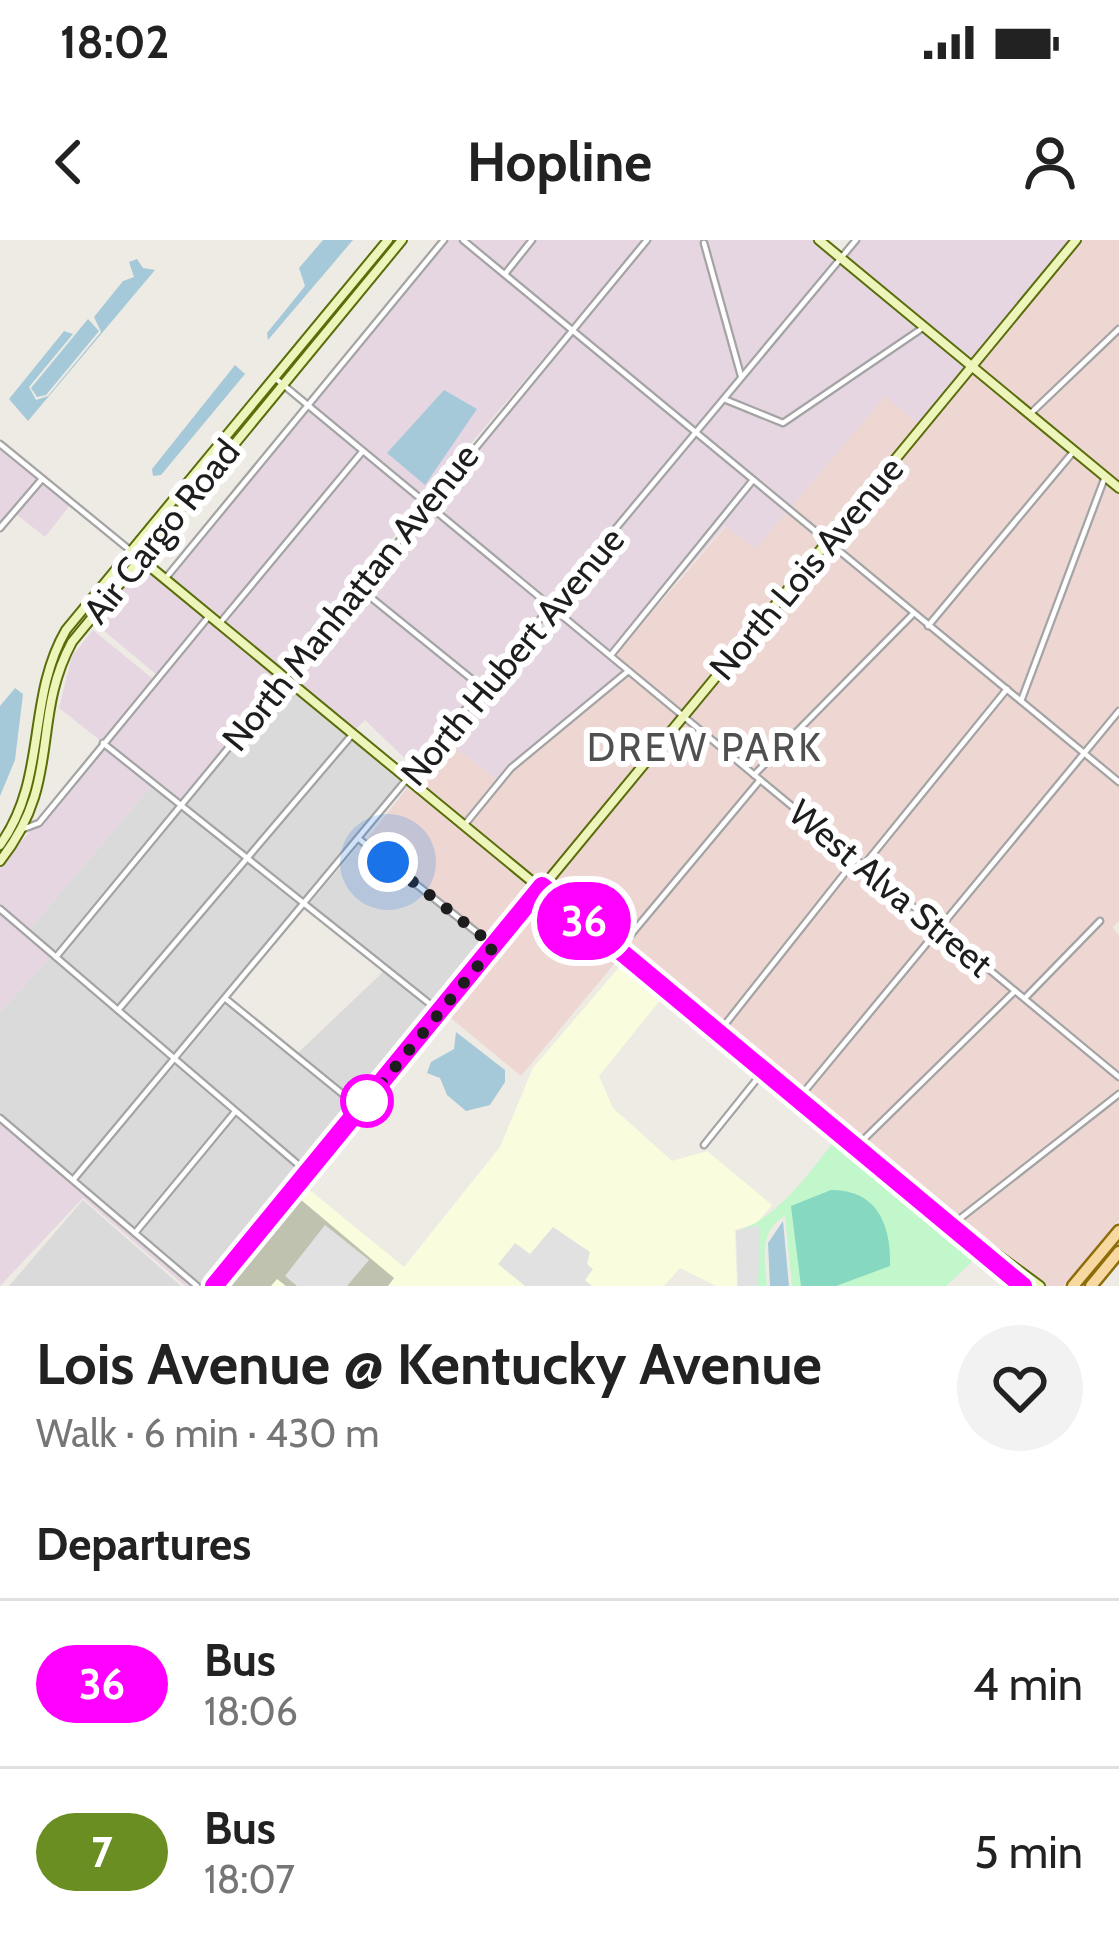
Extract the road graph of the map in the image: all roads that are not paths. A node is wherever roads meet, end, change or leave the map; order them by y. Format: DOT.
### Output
graph roads {
  1 [pos="388,240"];
  2 [pos="402,240"];
  3 [pos="444,240"];
  4 [pos="463,240"];
  5 [pos="532,240"];
  6 [pos="647,240"];
  7 [pos="819,240"];
  8 [pos="856,240"];
  9 [pos="1076,240"];
  10 [pos="704,243"];
  11 [pos="841,258"];
  12 [pos="505,274"];
  13 [pos="924,327"];
  14 [pos="572,329"];
  15 [pos="1119,329"];
  16 [pos="972,368"];
  17 [pos="742,378"];
  18 [pos="279,381"];
  19 [pos="724,399"];
  20 [pos="307,404"];
  21 [pos="1030,414"];
  22 [pos="696,433"];
  23 [pos="0,444"];
  24 [pos="363,451"];
  25 [pos="1074,452"];
  26 [pos="1105,476"];
  27 [pos="42,479"];
  28 [pos="753,480"];
  29 [pos="1119,488"];
  30 [pos="425,502"];
  31 [pos="0,528"];
  32 [pos="828,542"];
  33 [pos="135,554"];
  34 [pos="165,579"];
  35 [pos="358,586"];
  36 [pos="551,607"];
  37 [pos="913,614"];
  38 [pos="210,615"];
  39 [pos="220,623"];
  40 [pos="928,626"];
  41 [pos="611,655"];
  42 [pos="629,670"];
  43 [pos="285,676"];
  44 [pos="484,689"];
  45 [pos="1007,689"];
  46 [pos="1021,701"];
  47 [pos="1119,711"];
  48 [pos="683,716"];
  49 [pos="354,733"];
  50 [pos="103,743"];
  51 [pos="1084,753"];
  52 [pos="757,777"];
  53 [pos="410,778"];
  54 [pos="1119,782"];
  55 [pos="181,804"];
  56 [pos="466,823"];
  57 [pos="22,829"];
  58 [pos="359,839"];
  59 [pos="0,844"];
  60 [pos="246,856"];
  61 [pos="856,859"];
  62 [pos="0,861"];
  63 [pos="864,866"];
  64 [pos="542,886"];
  65 [pos="306,903"];
  66 [pos="0,908"];
  67 [pos="1100,921"];
  68 [pos="939,928"];
  69 [pos="494,946"];
  70 [pos="618,950"];
  71 [pos="56,957"];
  72 [pos="1015,991"];
  73 [pos="226,999"];
  74 [pos="1024,999"];
  75 [pos="118,1010"];
  76 [pos="440,1012"];
  77 [pos="719,1032"];
  78 [pos="176,1060"];
  79 [pos="765,1070"];
  80 [pos="1119,1077"];
  81 [pos="1119,1094"];
  82 [pos="799,1098"];
  83 [pos="361,1109"];
  84 [pos="236,1111"];
  85 [pos="0,1118"];
  86 [pos="704,1145"];
  87 [pos="857,1146"];
  88 [pos="308,1172"];
  89 [pos="73,1180"];
  90 [pos="953,1224"];
  91 [pos="1119,1231"];
  92 [pos="135,1233"];
  93 [pos="1119,1252"];
  94 [pos="197,1286"];
  95 [pos="214,1286"];
  96 [pos="1023,1286"];
  97 [pos="1040,1286"];
  98 [pos="1072,1286"];
  99 [pos="1091,1286"];
  1 -- 18 [label="street, Air Cargo Road"];
  2 -- 18 [label="street, Air Cargo Road"];
  3 -- 20 [label="street"];
  4 -- 12 [label="street"];
  5 -- 12 [label="street"];
  6 -- 14 [label="street, North Manhattan Avenue"];
  7 -- 11 [label="street"];
  8 -- 11 [label="street, North Hubert Avenue"];
  9 -- 16 [label="street, North Lois Avenue"];
  10 -- 17 [label="street"];
  11 -- 13 [label="street"];
  11 -- 17 [label="street, North Hubert Avenue"];
  12 -- 14 [label="street"];
  13 -- 16 [label="street"];
  13 -- 19 [label="street"];
  14 -- 22 [label="street"];
  14 -- 30 [label="street, North Manhattan Avenue"];
  15 -- 21 [label="street"];
  16 -- 21 [label="street"];
  16 -- 32 [label="street, North Lois Avenue"];
  17 -- 19 [label="street, North Hubert Avenue"];
  18 -- 20 [label="street, West Alva Street"];
  18 -- 33 [label="street, Air Cargo Road"];
  19 -- 22 [label="street, North Hubert Avenue"];
  20 -- 24 [label="street, West Alva Street"];
  20 -- 34 [label="street"];
  21 -- 25 [label="street"];
  22 -- 28 [label="street"];
  22 -- 36 [label="street, North Hubert Avenue"];
  23 -- 27 [label="street"];
  24 -- 30 [label="street, West Alva Street"];
  24 -- 39 [label="street"];
  25 -- 26 [label="street"];
  25 -- 40 [label="street"];
  26 -- 29 [label="street"];
  26 -- 46 [label="street"];
  27 -- 31 [label="street"];
  27 -- 33 [label="street"];
  28 -- 32 [label="street"];
  28 -- 41 [label="street"];
  30 -- 35 [label="street, North Manhattan Avenue"];
  30 -- 36 [label="street, West Alva Street"];
  32 -- 37 [label="street"];
  32 -- 48 [label="street, North Lois Avenue"];
  33 -- 34 [label="street"];
  33 -- 57 [label="street, Air Cargo Road"];
  33 -- 59 [label="street, Air Cargo Road"];
  34 -- 38 [label="street"];
  35 -- 43 [label="street, North Manhattan Avenue"];
  35 -- 44 [label="street"];
  36 -- 41 [label="street, West Alva Street"];
  36 -- 44 [label="street, North Hubert Avenue"];
  37 -- 40 [label="street"];
  37 -- 52 [label="street"];
  38 -- 39 [label="street"];
  38 -- 50 [label="street"];
  39 -- 43 [label="street"];
  40 -- 45 [label="street"];
  41 -- 42 [label="street, West Alva Street"];
  42 -- 48 [label="street, West Alva Street"];
  42 -- 56 [label="street"];
  43 -- 49 [label="street"];
  43 -- 55 [label="street, North Manhattan Avenue"];
  44 -- 53 [label="street, North Hubert Avenue"];
  45 -- 46 [label="street"];
  45 -- 63 [label="street"];
  46 -- 51 [label="street"];
  47 -- 51 [label="street"];
  48 -- 52 [label="street, West Alva Street"];
  48 -- 64 [label="street, North Lois Avenue"];
  49 -- 53 [label="street"];
  49 -- 60 [label="street"];
  50 -- 55 [label="street"];
  50 -- 57 [label="street"];
  51 -- 54 [label="street"];
  51 -- 68 [label="street"];
  52 -- 61 [label="street, West Alva Street"];
  52 -- 70 [label="street"];
  53 -- 56 [label="street"];
  53 -- 58 [label="street, North Hubert Avenue"];
  55 -- 60 [label="street"];
  55 -- 71 [label="street, North Manhattan Avenue"];
  56 -- 64 [label="street"];
  57 -- 62 [label="street, Air Cargo Road"];
  58 -- 65 [label="street, North Hubert Avenue"];
  58 -- 69 [label="street"];
  60 -- 65 [label="street"];
  60 -- 75 [label="street"];
  61 -- 63 [label="street, West Alva Street"];
  61 -- 77 [label="street"];
  63 -- 68 [label="street, West Alva Street"];
  64 -- 69 [label="street, North Lois Avenue"];
  64 -- 70 [label="street"];
  65 -- 73 [label="street, North Hubert Avenue"];
  65 -- 76 [label="street"];
  66 -- 71 [label="street"];
  67 -- 74 [label="street"];
  68 -- 72 [label="street, West Alva Street"];
  68 -- 82 [label="street"];
  69 -- 76 [label="street, North Lois Avenue"];
  70 -- 77 [label="street"];
  71 -- 75 [label="street"];
  72 -- 74 [label="street, West Alva Street"];
  72 -- 87 [label="street"];
  73 -- 78 [label="street, North Hubert Avenue"];
  73 -- 83 [label="street"];
  74 -- 80 [label="street, West Alva Street"];
  75 -- 78 [label="street"];
  76 -- 83 [label="street, North Lois Avenue"];
  77 -- 79 [label="street"];
  78 -- 84 [label="street"];
  78 -- 89 [label="street, North Hubert Avenue"];
  79 -- 82 [label="street"];
  79 -- 86 [label="street"];
  81 -- 90 [label="street"];
  82 -- 87 [label="street"];
  83 -- 88 [label="street, North Lois Avenue"];
  84 -- 88 [label="street"];
  84 -- 92 [label="street"];
  85 -- 89 [label="street"];
  87 -- 90 [label="street"];
  88 -- 95 [label="street, North Lois Avenue"];
  89 -- 92 [label="street"];
  90 -- 96 [label="street"];
  90 -- 97 [label="street"];
  91 -- 98 [label="main road"];
  92 -- 94 [label="street"];
  93 -- 99 [label="main road"];
}
